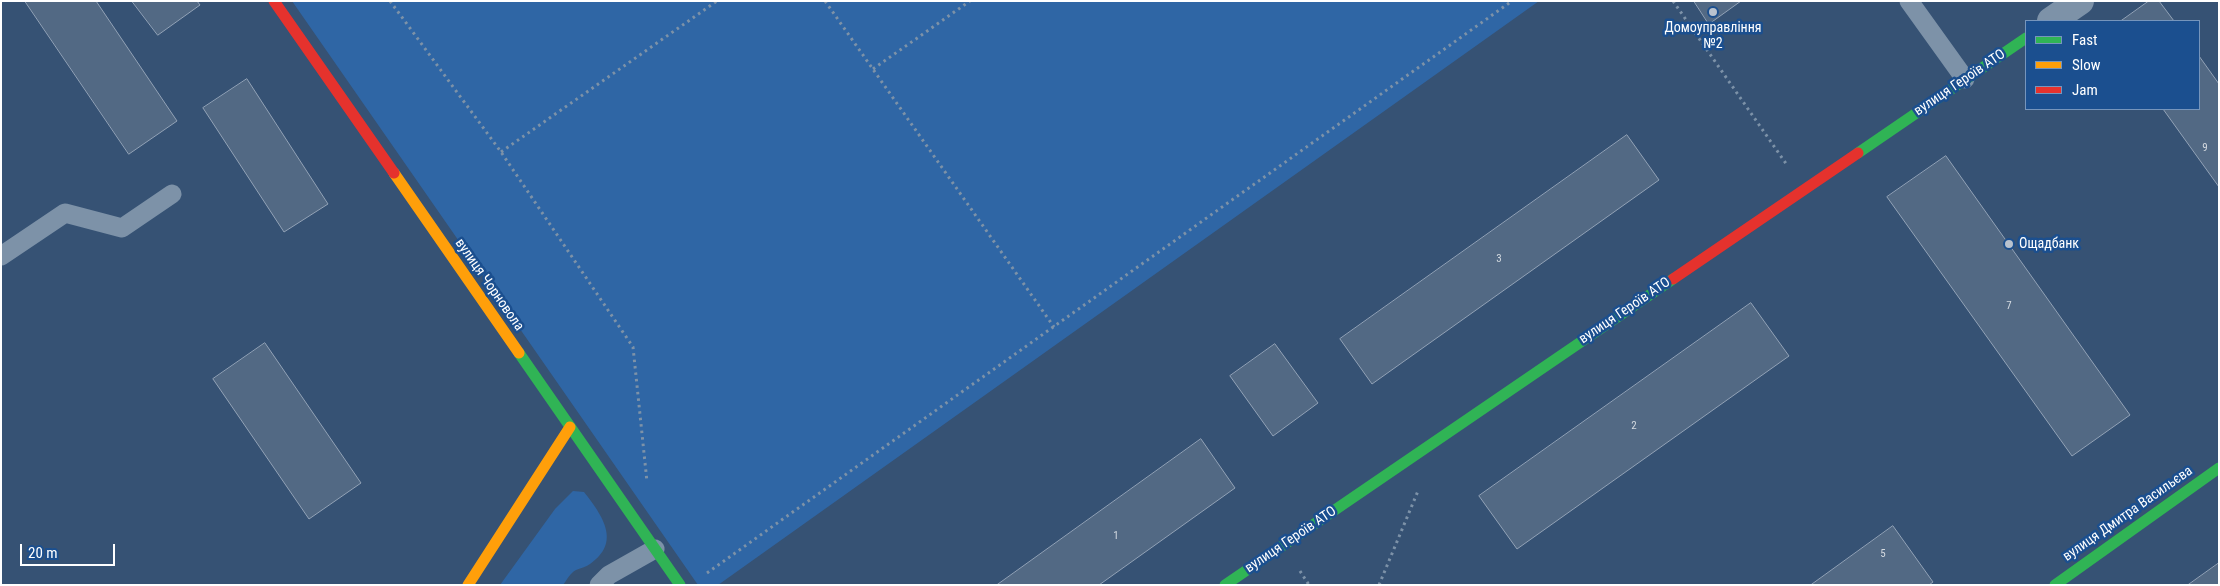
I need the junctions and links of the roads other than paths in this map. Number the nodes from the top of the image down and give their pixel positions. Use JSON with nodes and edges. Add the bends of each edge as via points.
{"nodes":[{"id":1,"x":274,"y":1,"type":"edge"},
{"id":2,"x":1909,"y":1,"type":"edge"},
{"id":3,"x":2080,"y":1,"type":"edge"},
{"id":4,"x":2052,"y":20,"type":"edge"},
{"id":5,"x":2025,"y":39,"type":"edge"},
{"id":6,"x":1965,"y":79,"type":"junction"},
{"id":7,"x":172,"y":194,"type":"dead end"},
{"id":8,"x":1,"y":256,"type":"edge"},
{"id":9,"x":570,"y":427,"type":"junction"},
{"id":10,"x":2219,"y":468,"type":"edge"},
{"id":11,"x":655,"y":549,"type":"junction"},
{"id":12,"x":468,"y":585,"type":"edge"},
{"id":13,"x":599,"y":585,"type":"edge"},
{"id":14,"x":680,"y":585,"type":"edge"},
{"id":15,"x":1225,"y":585,"type":"edge"},
{"id":16,"x":2055,"y":585,"type":"edge"}],
"edges":[{"from":1,"to":9,"type":"street","name":"вулиця Чорновола"},
{"from":2,"to":6,"type":"lane"},
{"from":3,"to":4,"type":"street"},
{"from":5,"to":6,"type":"street","name":"вулиця Героїв АТО"},
{"from":6,"to":15,"type":"street","name":"вулиця Героїв АТО"},
{"from":7,"to":8,"type":"lane","via":[[122,228],[66,214]]},
{"from":9,"to":11,"type":"street","name":"вулиця Чорновола"},
{"from":9,"to":12,"type":"street"},
{"from":10,"to":16,"type":"street","name":"вулиця Дмитра Васильєва"},
{"from":11,"to":13,"type":"lane","via":[[609,575]]},
{"from":11,"to":14,"type":"street","name":"вулиця Чорновола"}]}
